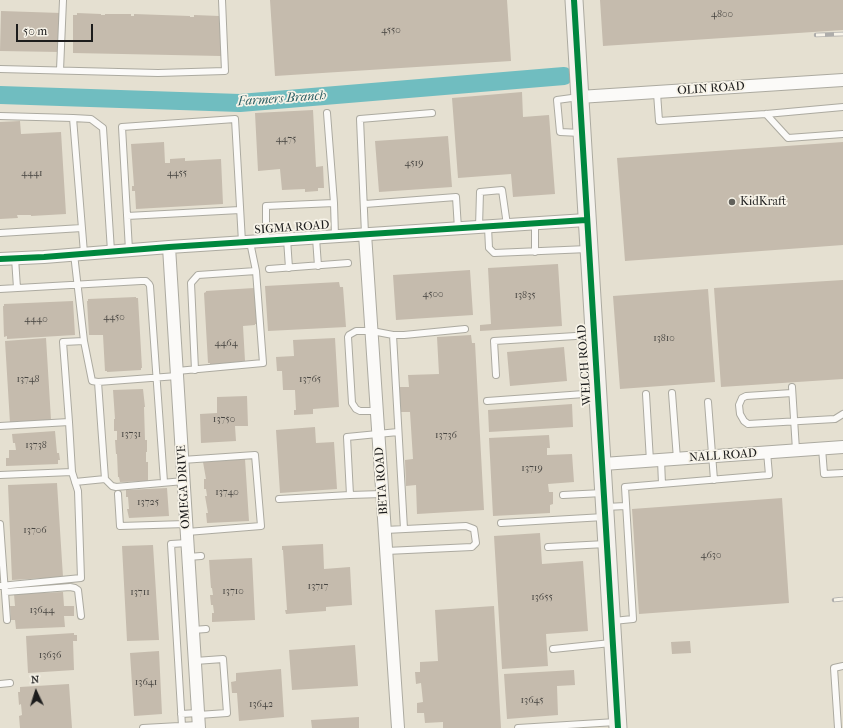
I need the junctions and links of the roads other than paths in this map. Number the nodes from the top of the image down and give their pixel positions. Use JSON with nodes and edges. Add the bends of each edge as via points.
{"nodes":[{"id":1,"x":63,"y":0,"type":"edge"},
{"id":2,"x":222,"y":0,"type":"edge"},
{"id":3,"x":574,"y":0,"type":"edge"},
{"id":4,"x":0,"y":69,"type":"edge"},
{"id":5,"x":60,"y":70,"type":"junction"},
{"id":6,"x":843,"y":80,"type":"edge"},
{"id":7,"x":657,"y":93,"type":"junction"},
{"id":8,"x":579,"y":97,"type":"junction"},
{"id":9,"x":843,"y":107,"type":"edge"},
{"id":10,"x":327,"y":113,"type":"dead end"},
{"id":11,"x":432,"y":113,"type":"dead end"},
{"id":12,"x":766,"y":114,"type":"junction"},
{"id":13,"x":0,"y":116,"type":"edge"},
{"id":14,"x":73,"y":118,"type":"junction"},
{"id":15,"x":581,"y":133,"type":"junction"},
{"id":16,"x":843,"y":134,"type":"edge"},
{"id":17,"x":334,"y":203,"type":"junction"},
{"id":18,"x":365,"y":204,"type":"junction"},
{"id":19,"x":240,"y":210,"type":"junction"},
{"id":20,"x":127,"y":216,"type":"junction"},
{"id":21,"x":586,"y":220,"type":"junction"},
{"id":22,"x":535,"y":224,"type":"junction"},
{"id":23,"x":507,"y":225,"type":"junction"},
{"id":24,"x":483,"y":227,"type":"junction"},
{"id":25,"x":82,"y":228,"type":"junction"},
{"id":26,"x":458,"y":228,"type":"junction"},
{"id":27,"x":0,"y":233,"type":"edge"},
{"id":28,"x":366,"y":234,"type":"junction"},
{"id":29,"x":335,"y":236,"type":"junction"},
{"id":30,"x":316,"y":238,"type":"junction"},
{"id":31,"x":287,"y":239,"type":"junction"},
{"id":32,"x":266,"y":241,"type":"junction"},
{"id":33,"x":246,"y":242,"type":"junction"},
{"id":34,"x":169,"y":247,"type":"junction"},
{"id":35,"x":588,"y":249,"type":"junction"},
{"id":36,"x":129,"y":250,"type":"junction"},
{"id":37,"x":110,"y":251,"type":"junction"},
{"id":38,"x":535,"y":252,"type":"junction"},
{"id":39,"x":79,"y":254,"type":"junction"},
{"id":40,"x":15,"y":258,"type":"junction"},
{"id":41,"x":0,"y":259,"type":"edge"},
{"id":42,"x":348,"y":264,"type":"dead end"},
{"id":43,"x":318,"y":266,"type":"junction"},
{"id":44,"x":289,"y":268,"type":"junction"},
{"id":45,"x":269,"y":269,"type":"dead end"},
{"id":46,"x":256,"y":271,"type":"junction"},
{"id":47,"x":77,"y":284,"type":"junction"},
{"id":48,"x":17,"y":288,"type":"junction"},
{"id":49,"x":0,"y":289,"type":"edge"},
{"id":50,"x":465,"y":329,"type":"dead end"},
{"id":51,"x":372,"y":330,"type":"junction"},
{"id":52,"x":393,"y":335,"type":"junction"},
{"id":53,"x":594,"y":335,"type":"junction"},
{"id":54,"x":84,"y":341,"type":"junction"},
{"id":55,"x":195,"y":370,"type":"junction"},
{"id":56,"x":177,"y":374,"type":"junction"},
{"id":57,"x":496,"y":375,"type":"dead end"},
{"id":58,"x":157,"y":378,"type":"junction"},
{"id":59,"x":98,"y":382,"type":"junction"},
{"id":60,"x":598,"y":393,"type":"junction"},
{"id":61,"x":672,"y":393,"type":"dead end"},
{"id":62,"x":646,"y":394,"type":"dead end"},
{"id":63,"x":488,"y":401,"type":"dead end"},
{"id":64,"x":708,"y":402,"type":"dead end"},
{"id":65,"x":377,"y":411,"type":"junction"},
{"id":66,"x":843,"y":414,"type":"edge"},
{"id":67,"x":795,"y":421,"type":"junction"},
{"id":68,"x":69,"y":422,"type":"junction"},
{"id":69,"x":0,"y":426,"type":"edge"},
{"id":70,"x":398,"y":432,"type":"junction"},
{"id":71,"x":378,"y":434,"type":"junction"},
{"id":72,"x":843,"y":446,"type":"edge"},
{"id":73,"x":822,"y":448,"type":"junction"},
{"id":74,"x":796,"y":450,"type":"junction"},
{"id":75,"x":767,"y":452,"type":"junction"},
{"id":76,"x":712,"y":456,"type":"junction"},
{"id":77,"x":677,"y":459,"type":"junction"},
{"id":78,"x":182,"y":460,"type":"junction"},
{"id":79,"x":656,"y":460,"type":"junction"},
{"id":80,"x":603,"y":464,"type":"junction"},
{"id":81,"x":72,"y":472,"type":"junction"},
{"id":82,"x":843,"y":473,"type":"edge"},
{"id":83,"x":0,"y":475,"type":"edge"},
{"id":84,"x":105,"y":479,"type":"junction"},
{"id":85,"x":714,"y":480,"type":"junction"},
{"id":86,"x":184,"y":481,"type":"junction"},
{"id":87,"x":75,"y":482,"type":"junction"},
{"id":88,"x":164,"y":482,"type":"junction"},
{"id":89,"x":662,"y":484,"type":"junction"},
{"id":90,"x":118,"y":494,"type":"dead end"},
{"id":91,"x":382,"y":494,"type":"junction"},
{"id":92,"x":350,"y":495,"type":"junction"},
{"id":93,"x":563,"y":495,"type":"dead end"},
{"id":94,"x":279,"y":499,"type":"dead end"},
{"id":95,"x":605,"y":506,"type":"junction"},
{"id":96,"x":626,"y":506,"type":"junction"},
{"id":97,"x":501,"y":523,"type":"dead end"},
{"id":98,"x":0,"y":524,"type":"edge"},
{"id":99,"x":404,"y":529,"type":"junction"},
{"id":100,"x":385,"y":530,"type":"junction"},
{"id":101,"x":187,"y":533,"type":"junction"},
{"id":102,"x":607,"y":543,"type":"junction"},
{"id":103,"x":548,"y":547,"type":"dead end"},
{"id":104,"x":386,"y":551,"type":"junction"},
{"id":105,"x":202,"y":556,"type":"dead end"},
{"id":106,"x":188,"y":557,"type":"junction"},
{"id":107,"x":3,"y":588,"type":"edge"},
{"id":108,"x":80,"y":616,"type":"dead end"},
{"id":109,"x":7,"y":620,"type":"dead end"},
{"id":110,"x":611,"y":621,"type":"junction"},
{"id":111,"x":206,"y":629,"type":"dead end"},
{"id":112,"x":193,"y":630,"type":"junction"},
{"id":113,"x":613,"y":643,"type":"junction"},
{"id":114,"x":553,"y":649,"type":"dead end"},
{"id":115,"x":195,"y":661,"type":"junction"},
{"id":116,"x":843,"y":666,"type":"edge"},
{"id":117,"x":10,"y":683,"type":"dead end"},
{"id":118,"x":0,"y":684,"type":"edge"},
{"id":119,"x":182,"y":714,"type":"junction"},
{"id":120,"x":198,"y":720,"type":"edge"},
{"id":121,"x":618,"y":725,"type":"edge"},
{"id":122,"x":182,"y":726,"type":"junction"},
{"id":123,"x":591,"y":726,"type":"edge"},
{"id":124,"x":143,"y":728,"type":"edge"},
{"id":125,"x":398,"y":728,"type":"edge"},
{"id":126,"x":518,"y":728,"type":"edge"},
{"id":127,"x":838,"y":728,"type":"edge"}],
"edges":[{"from":1,"to":5,"type":"lane"},
{"from":2,"to":5,"type":"lane","via":[[225,71],[158,73]]},
{"from":3,"to":8,"type":"street","name":"WELCH ROAD"},
{"from":4,"to":5,"type":"lane"},
{"from":6,"to":7,"type":"street","name":"OLIN ROAD"},
{"from":7,"to":8,"type":"street","name":"OLIN ROAD"},
{"from":7,"to":12,"type":"lane","via":[[659,121]]},
{"from":8,"to":15,"type":"street","name":"WELCH ROAD"},
{"from":8,"to":15,"type":"lane","via":[[556,100],[560,132]]},
{"from":9,"to":12,"type":"lane"},
{"from":10,"to":17,"type":"lane"},
{"from":11,"to":18,"type":"lane","via":[[360,119]]},
{"from":12,"to":16,"type":"lane","via":[[788,138]]},
{"from":13,"to":14,"type":"lane"},
{"from":14,"to":25,"type":"lane"},
{"from":14,"to":37,"type":"lane","via":[[91,119],[103,128]]},
{"from":15,"to":21,"type":"street","name":"WELCH ROAD"},
{"from":17,"to":29,"type":"lane"},
{"from":17,"to":32,"type":"lane","via":[[266,206]]},
{"from":18,"to":26,"type":"lane","via":[[456,197]]},
{"from":18,"to":28,"type":"lane"},
{"from":19,"to":20,"type":"lane"},
{"from":19,"to":20,"type":"lane","via":[[235,119],[122,127]]},
{"from":19,"to":33,"type":"lane"},
{"from":20,"to":36,"type":"lane"},
{"from":21,"to":22,"type":"street","name":"SIGMA ROAD"},
{"from":21,"to":35,"type":"street","name":"WELCH ROAD"},
{"from":22,"to":23,"type":"street","name":"SIGMA ROAD"},
{"from":22,"to":38,"type":"lane"},
{"from":23,"to":24,"type":"street","name":"SIGMA ROAD"},
{"from":23,"to":24,"type":"lane","via":[[502,190],[480,192]]},
{"from":24,"to":26,"type":"street","name":"SIGMA ROAD"},
{"from":24,"to":38,"type":"lane","via":[[489,248],[494,253]]},
{"from":25,"to":27,"type":"lane"},
{"from":25,"to":39,"type":"lane"},
{"from":26,"to":28,"type":"street","name":"SIGMA ROAD"},
{"from":28,"to":29,"type":"street","name":"SIGMA ROAD"},
{"from":28,"to":51,"type":"street","name":"BETA ROAD"},
{"from":29,"to":30,"type":"street","name":"SIGMA ROAD"},
{"from":30,"to":31,"type":"street","name":"SIGMA ROAD"},
{"from":30,"to":43,"type":"lane"},
{"from":31,"to":32,"type":"street","name":"SIGMA ROAD"},
{"from":31,"to":44,"type":"lane"},
{"from":32,"to":33,"type":"street","name":"SIGMA ROAD"},
{"from":33,"to":34,"type":"street","name":"SIGMA ROAD"},
{"from":33,"to":46,"type":"lane"},
{"from":34,"to":36,"type":"street","name":"SIGMA ROAD"},
{"from":34,"to":56,"type":"street","name":"OMEGA DRIVE"},
{"from":35,"to":38,"type":"lane"},
{"from":35,"to":53,"type":"street","name":"WELCH ROAD"},
{"from":36,"to":37,"type":"street","name":"SIGMA ROAD"},
{"from":37,"to":39,"type":"street","name":"SIGMA ROAD"},
{"from":39,"to":40,"type":"street","name":"SIGMA ROAD"},
{"from":39,"to":47,"type":"lane"},
{"from":40,"to":41,"type":"street","name":"SIGMA ROAD"},
{"from":40,"to":48,"type":"lane"},
{"from":42,"to":43,"type":"lane"},
{"from":43,"to":44,"type":"lane"},
{"from":44,"to":45,"type":"lane"},
{"from":46,"to":55,"type":"lane","via":[[198,275],[190,283]]},
{"from":46,"to":55,"type":"lane","via":[[263,363]]},
{"from":47,"to":48,"type":"lane"},
{"from":47,"to":54,"type":"lane"},
{"from":47,"to":58,"type":"lane","via":[[142,281],[149,284]]},
{"from":48,"to":49,"type":"lane"},
{"from":50,"to":52,"type":"lane"},
{"from":51,"to":52,"type":"lane"},
{"from":51,"to":65,"type":"street","name":"BETA ROAD"},
{"from":51,"to":65,"type":"lane","via":[[356,331],[348,337],[351,400],[360,411]]},
{"from":52,"to":70,"type":"lane"},
{"from":53,"to":57,"type":"lane","via":[[494,341]]},
{"from":53,"to":60,"type":"street","name":"WELCH ROAD"},
{"from":54,"to":59,"type":"lane","via":[[92,381]]},
{"from":54,"to":68,"type":"lane","via":[[63,342]]},
{"from":55,"to":56,"type":"lane"},
{"from":56,"to":58,"type":"lane"},
{"from":56,"to":78,"type":"street","name":"OMEGA DRIVE"},
{"from":58,"to":59,"type":"lane"},
{"from":58,"to":88,"type":"lane"},
{"from":59,"to":84,"type":"lane"},
{"from":60,"to":63,"type":"lane"},
{"from":60,"to":80,"type":"street","name":"WELCH ROAD"},
{"from":61,"to":77,"type":"lane"},
{"from":62,"to":79,"type":"lane"},
{"from":64,"to":76,"type":"lane"},
{"from":65,"to":71,"type":"street","name":"BETA ROAD"},
{"from":66,"to":67,"type":"lane","via":[[835,419]]},
{"from":67,"to":67,"type":"lane","via":[[792,390],[746,396],[739,405],[740,414],[748,424]]},
{"from":67,"to":74,"type":"lane"},
{"from":68,"to":69,"type":"lane"},
{"from":68,"to":81,"type":"lane"},
{"from":70,"to":71,"type":"lane"},
{"from":70,"to":99,"type":"lane"},
{"from":71,"to":91,"type":"street","name":"BETA ROAD"},
{"from":71,"to":92,"type":"lane","via":[[347,437]]},
{"from":72,"to":73,"type":"street","name":"NALL ROAD"},
{"from":73,"to":74,"type":"street","name":"NALL ROAD"},
{"from":73,"to":82,"type":"lane","via":[[824,474]]},
{"from":74,"to":75,"type":"street","name":"NALL ROAD"},
{"from":75,"to":76,"type":"street","name":"NALL ROAD"},
{"from":75,"to":85,"type":"lane","via":[[769,475]]},
{"from":76,"to":77,"type":"street","name":"NALL ROAD"},
{"from":76,"to":85,"type":"lane"},
{"from":77,"to":79,"type":"street","name":"NALL ROAD"},
{"from":78,"to":86,"type":"street","name":"OMEGA DRIVE"},
{"from":78,"to":101,"type":"lane","via":[[255,455],[261,526]]},
{"from":79,"to":80,"type":"street","name":"NALL ROAD"},
{"from":79,"to":89,"type":"lane"},
{"from":80,"to":95,"type":"street","name":"WELCH ROAD"},
{"from":81,"to":83,"type":"lane"},
{"from":81,"to":87,"type":"lane"},
{"from":84,"to":87,"type":"lane"},
{"from":84,"to":88,"type":"lane","via":[[116,487]]},
{"from":85,"to":89,"type":"lane"},
{"from":86,"to":88,"type":"lane"},
{"from":86,"to":101,"type":"street","name":"OMEGA DRIVE"},
{"from":87,"to":107,"type":"lane","via":[[78,491],[81,578]]},
{"from":89,"to":96,"type":"lane","via":[[625,487]]},
{"from":90,"to":101,"type":"lane","via":[[120,526]]},
{"from":91,"to":92,"type":"lane"},
{"from":91,"to":100,"type":"street","name":"BETA ROAD"},
{"from":92,"to":94,"type":"lane"},
{"from":93,"to":95,"type":"lane"},
{"from":95,"to":96,"type":"lane"},
{"from":95,"to":97,"type":"lane"},
{"from":95,"to":102,"type":"street","name":"WELCH ROAD"},
{"from":96,"to":110,"type":"lane","via":[[633,619]]},
{"from":98,"to":107,"type":"lane"},
{"from":99,"to":100,"type":"lane"},
{"from":99,"to":104,"type":"lane","via":[[466,526],[474,529],[476,543],[472,547]]},
{"from":100,"to":104,"type":"street","name":"BETA ROAD"},
{"from":101,"to":106,"type":"street","name":"OMEGA DRIVE"},
{"from":101,"to":119,"type":"lane","via":[[171,544]]},
{"from":102,"to":103,"type":"lane"},
{"from":102,"to":110,"type":"street","name":"WELCH ROAD"},
{"from":104,"to":125,"type":"street","name":"BETA ROAD"},
{"from":105,"to":106,"type":"lane"},
{"from":106,"to":112,"type":"street","name":"OMEGA DRIVE"},
{"from":107,"to":108,"type":"lane","via":[[75,588],[78,590]]},
{"from":107,"to":109,"type":"lane"},
{"from":110,"to":113,"type":"street","name":"WELCH ROAD"},
{"from":111,"to":112,"type":"lane"},
{"from":112,"to":115,"type":"street","name":"OMEGA DRIVE"},
{"from":113,"to":114,"type":"lane"},
{"from":113,"to":121,"type":"street","name":"WELCH ROAD"},
{"from":115,"to":120,"type":"street","name":"OMEGA DRIVE"},
{"from":115,"to":120,"type":"lane","via":[[223,659],[227,713]]},
{"from":116,"to":127,"type":"lane","via":[[834,668]]},
{"from":117,"to":118,"type":"lane"},
{"from":119,"to":120,"type":"lane"},
{"from":119,"to":122,"type":"lane"},
{"from":120,"to":122,"type":"lane"},
{"from":121,"to":123,"type":"lane"},
{"from":122,"to":124,"type":"lane"},
{"from":123,"to":126,"type":"lane"}]}
